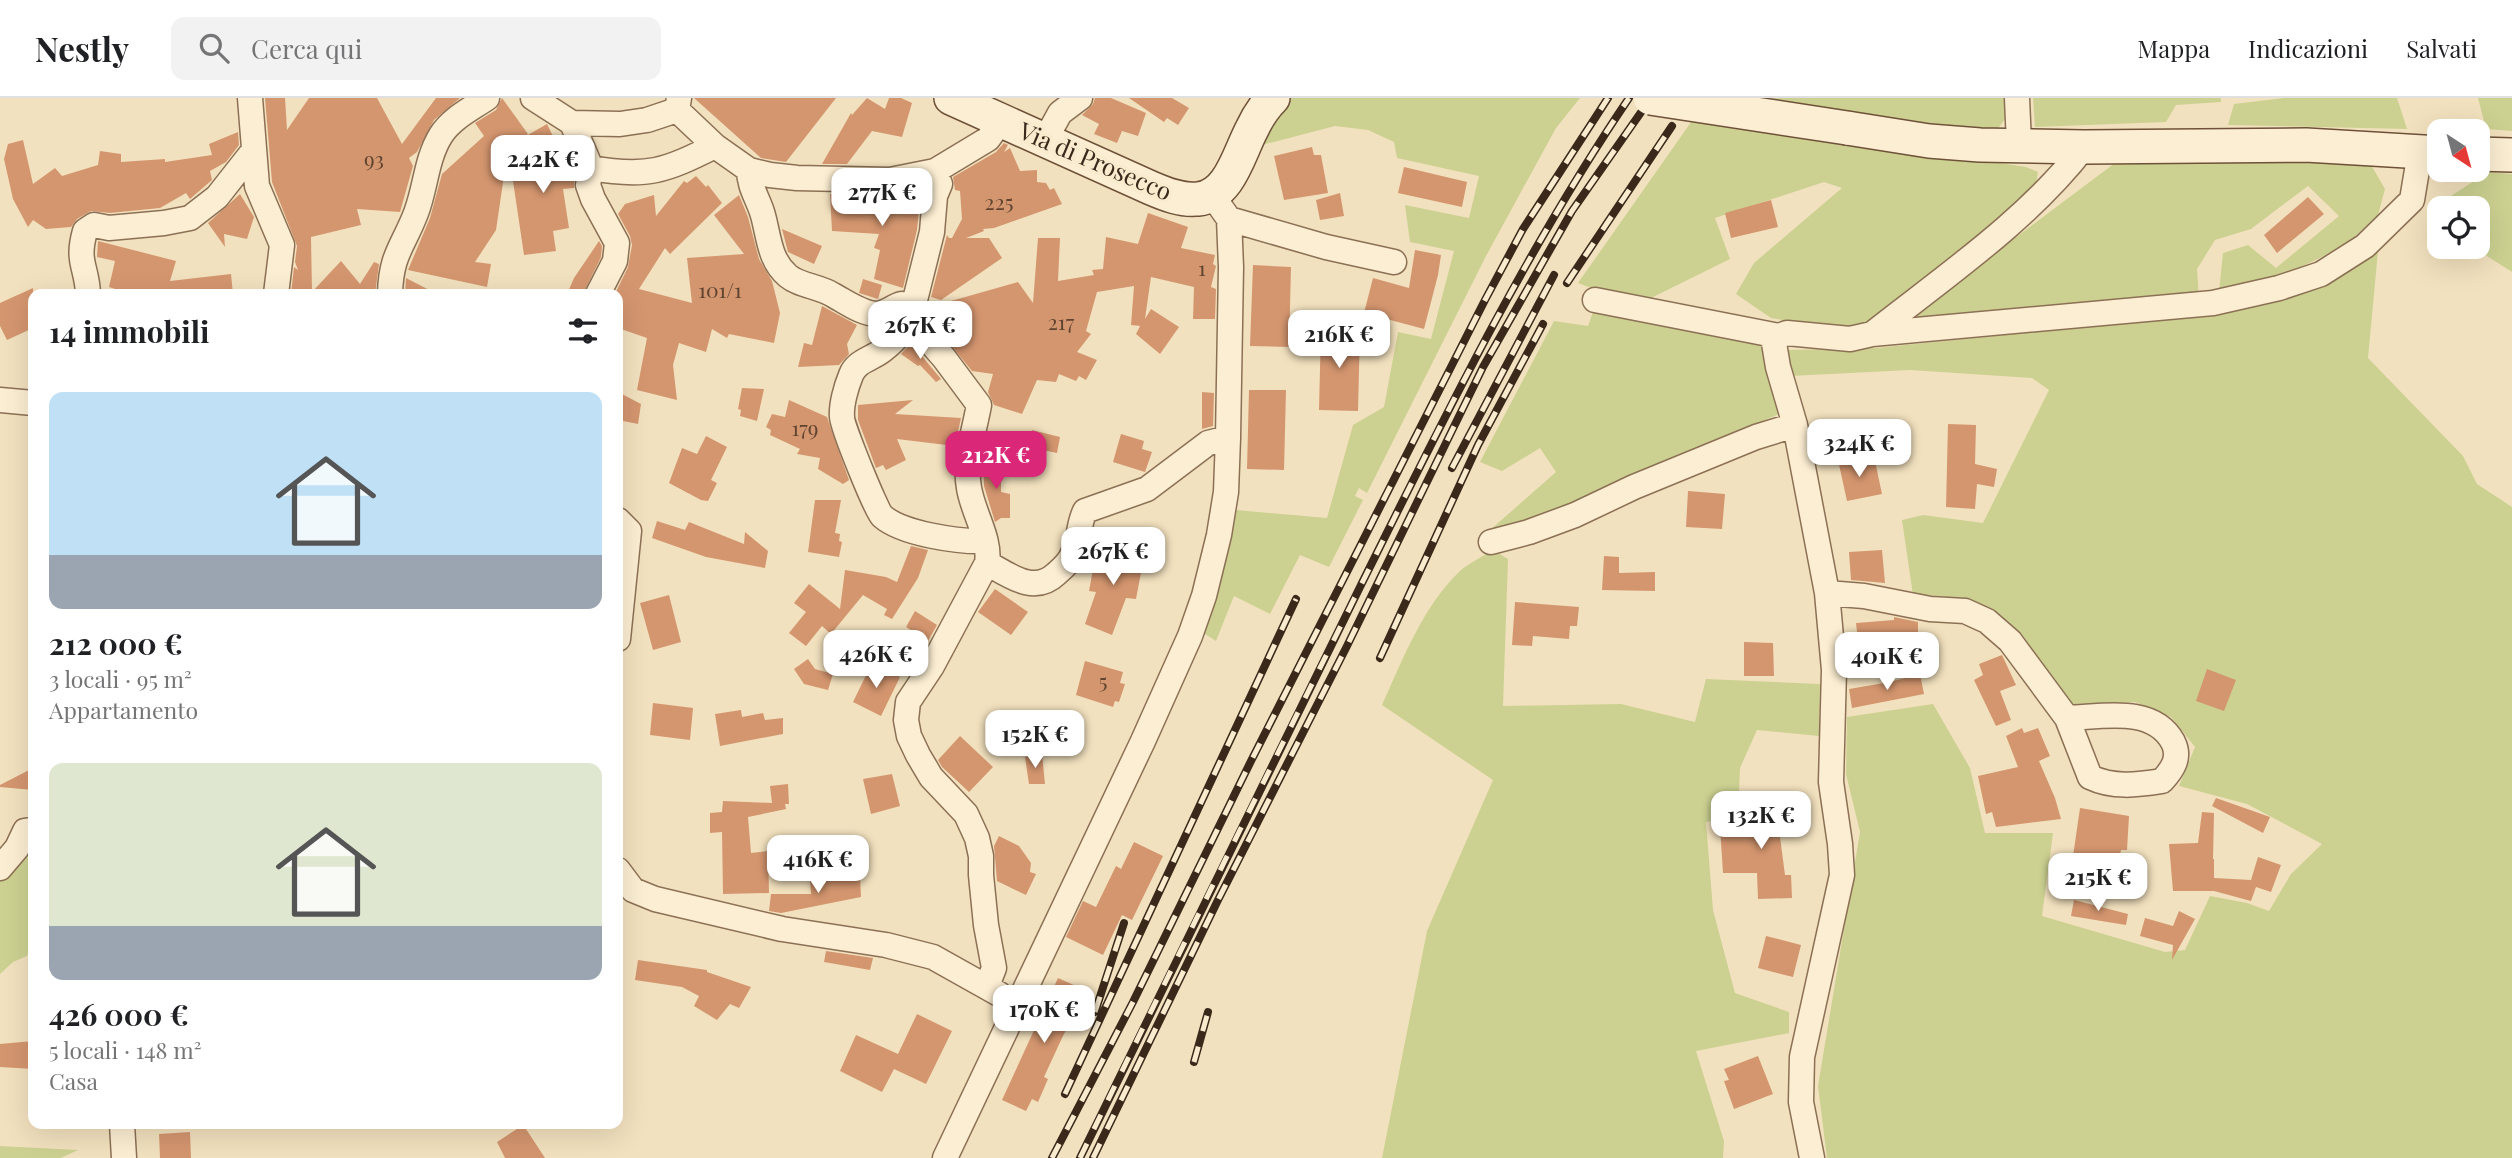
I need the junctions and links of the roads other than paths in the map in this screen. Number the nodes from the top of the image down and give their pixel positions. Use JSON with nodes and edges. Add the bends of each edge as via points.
{"nodes":[{"id":1,"x":250,"y":98,"type":"edge"},
{"id":2,"x":487,"y":98,"type":"edge"},
{"id":3,"x":533,"y":98,"type":"edge"},
{"id":4,"x":951,"y":98,"type":"edge"},
{"id":5,"x":1080,"y":98,"type":"edge"},
{"id":6,"x":1273,"y":98,"type":"edge"},
{"id":7,"x":1650,"y":98,"type":"edge"},
{"id":8,"x":2017,"y":98,"type":"edge"},
{"id":9,"x":678,"y":104,"type":"edge"},
{"id":10,"x":1001,"y":121,"type":"junction"},
{"id":11,"x":572,"y":123,"type":"junction"},
{"id":12,"x":1044,"y":142,"type":"junction"},
{"id":13,"x":2020,"y":145,"type":"junction"},
{"id":14,"x":715,"y":146,"type":"junction"},
{"id":15,"x":2084,"y":147,"type":"junction"},
{"id":16,"x":254,"y":150,"type":"junction"},
{"id":17,"x":2427,"y":153,"type":"edge"},
{"id":18,"x":2490,"y":154,"type":"edge"},
{"id":19,"x":2512,"y":155,"type":"edge"},
{"id":20,"x":2427,"y":161,"type":"edge"},
{"id":21,"x":591,"y":168,"type":"junction"},
{"id":22,"x":748,"y":170,"type":"junction"},
{"id":23,"x":935,"y":171,"type":"junction"},
{"id":24,"x":1220,"y":207,"type":"junction"},
{"id":25,"x":1394,"y":262,"type":"dead end"},
{"id":26,"x":87,"y":289,"type":"edge"},
{"id":27,"x":277,"y":289,"type":"edge"},
{"id":28,"x":391,"y":289,"type":"edge"},
{"id":29,"x":601,"y":289,"type":"edge"},
{"id":30,"x":1595,"y":300,"type":"dead end"},
{"id":31,"x":911,"y":316,"type":"junction"},
{"id":32,"x":1872,"y":334,"type":"junction"},
{"id":33,"x":1779,"y":335,"type":"junction"},
{"id":34,"x":0,"y":400,"type":"edge"},
{"id":35,"x":28,"y":403,"type":"edge"},
{"id":36,"x":1795,"y":425,"type":"junction"},
{"id":37,"x":1228,"y":438,"type":"junction"},
{"id":38,"x":623,"y":525,"type":"edge"},
{"id":39,"x":1490,"y":542,"type":"dead end"},
{"id":40,"x":986,"y":552,"type":"junction"},
{"id":41,"x":623,"y":590,"type":"edge"},
{"id":42,"x":1827,"y":593,"type":"junction"},
{"id":43,"x":2067,"y":718,"type":"dead end"},
{"id":44,"x":28,"y":831,"type":"edge"},
{"id":45,"x":0,"y":868,"type":"edge"},
{"id":46,"x":623,"y":877,"type":"edge"},
{"id":47,"x":986,"y":986,"type":"junction"},
{"id":48,"x":1017,"y":1005,"type":"junction"},
{"id":49,"x":122,"y":1129,"type":"edge"},
{"id":50,"x":124,"y":1158,"type":"edge"},
{"id":51,"x":945,"y":1158,"type":"edge"},
{"id":52,"x":1812,"y":1158,"type":"edge"}],
"edges":[{"from":1,"to":16,"type":"street"},
{"from":2,"to":28,"type":"street","via":[[454,120],[441,135],[416,213],[394,260]]},
{"from":3,"to":11,"type":"street"},
{"from":4,"to":10,"type":"main road","name":"Via di Prosecco"},
{"from":5,"to":12,"type":"street","via":[[1060,113]]},
{"from":6,"to":24,"type":"main road","via":[[1251,130]]},
{"from":7,"to":13,"type":"main road","bridge":true,"via":[[1957,144]]},
{"from":8,"to":13,"type":"street"},
{"from":9,"to":11,"type":"street","via":[[648,120]]},
{"from":9,"to":14,"type":"street"},
{"from":10,"to":12,"type":"main road","name":"Via di Prosecco"},
{"from":10,"to":23,"type":"street","via":[[988,139]]},
{"from":11,"to":21,"type":"street"},
{"from":12,"to":24,"type":"main road","name":"Via di Prosecco","via":[[1171,196]]},
{"from":13,"to":15,"type":"main road"},
{"from":14,"to":21,"type":"street","via":[[649,173]]},
{"from":14,"to":22,"type":"street"},
{"from":15,"to":17,"type":"main road","via":[[2306,145]]},
{"from":15,"to":32,"type":"street","via":[[2059,180]]},
{"from":16,"to":26,"type":"street","via":[[217,197],[190,218],[94,226],[85,231],[80,249]]},
{"from":16,"to":27,"type":"street","via":[[257,186],[282,246]]},
{"from":18,"to":19,"type":"main road"},
{"from":20,"to":32,"type":"street","via":[[2412,200],[2365,246],[2321,274],[2278,288],[2174,308]]},
{"from":21,"to":29,"type":"street","via":[[593,199],[617,243],[615,261]]},
{"from":22,"to":23,"type":"street","via":[[797,178],[890,180]]},
{"from":22,"to":31,"type":"street","via":[[771,252],[788,276],[874,314],[902,304]]},
{"from":23,"to":31,"type":"street","via":[[940,184],[933,232]]},
{"from":24,"to":25,"type":"street","via":[[1326,247]]},
{"from":24,"to":37,"type":"street","via":[[1231,267]]},
{"from":30,"to":33,"type":"street"},
{"from":31,"to":40,"type":"street","via":[[979,405],[967,473]]},
{"from":31,"to":40,"type":"street","via":[[882,351],[851,373],[841,419],[880,514],[902,526],[967,542]]},
{"from":32,"to":33,"type":"street","via":[[1850,339]]},
{"from":33,"to":36,"type":"street","via":[[1774,353]]},
{"from":34,"to":35,"type":"street"},
{"from":36,"to":39,"type":"street","via":[[1756,437],[1575,515]]},
{"from":36,"to":42,"type":"street"},
{"from":37,"to":40,"type":"street","via":[[1208,443],[1147,489],[1085,511],[1074,553],[1052,578],[1027,584]]},
{"from":37,"to":48,"type":"street","via":[[1219,535],[1190,636]]},
{"from":38,"to":41,"type":"street","via":[[629,531]]},
{"from":40,"to":47,"type":"street","via":[[932,666],[908,702],[906,720],[909,736],[931,777],[966,814],[977,838],[994,968]]},
{"from":42,"to":43,"type":"street","via":[[1965,611],[1987,621],[2010,641]]},
{"from":42,"to":52,"type":"street","via":[[1834,670],[1831,782],[1842,875],[1802,1057],[1801,1102]]},
{"from":44,"to":45,"type":"street"},
{"from":46,"to":47,"type":"street","via":[[633,890],[655,899],[933,957]]},
{"from":47,"to":48,"type":"street"},
{"from":48,"to":51,"type":"street"},
{"from":49,"to":50,"type":"street"}]}
